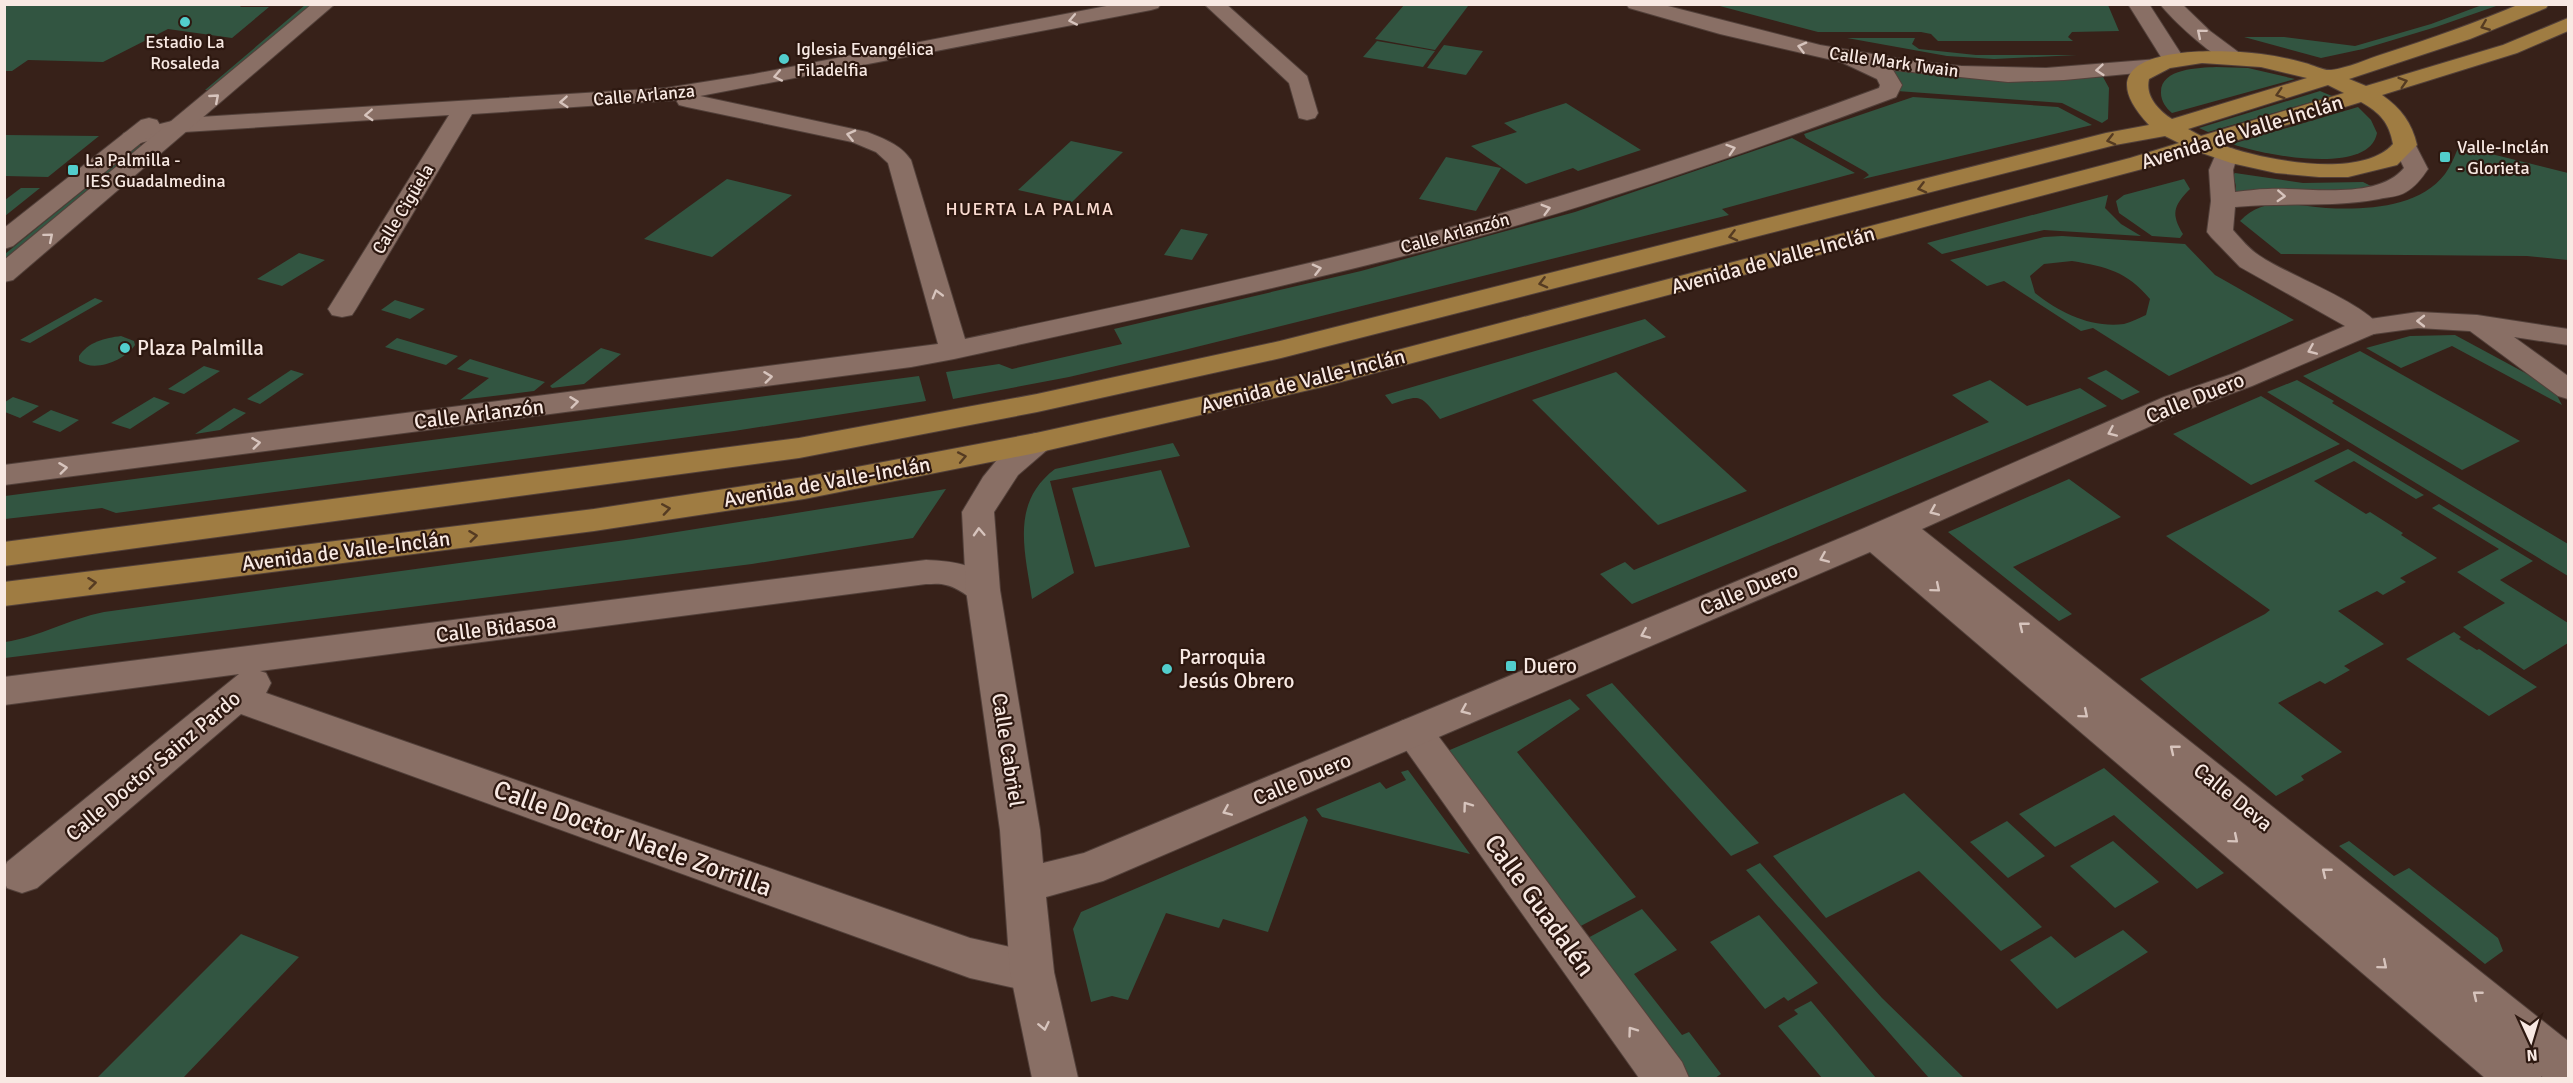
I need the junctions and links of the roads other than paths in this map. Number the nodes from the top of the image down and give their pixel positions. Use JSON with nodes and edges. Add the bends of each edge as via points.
{"nodes":[{"id":1,"x":294,"y":4,"type":"edge"},
{"id":2,"x":325,"y":4,"type":"edge"},
{"id":3,"x":1150,"y":4,"type":"edge"},
{"id":4,"x":1214,"y":4,"type":"edge"},
{"id":5,"x":1636,"y":4,"type":"edge"},
{"id":6,"x":2138,"y":4,"type":"edge"},
{"id":7,"x":2170,"y":4,"type":"edge"},
{"id":8,"x":2539,"y":4,"type":"edge"},
{"id":9,"x":2568,"y":24,"type":"edge"},
{"id":10,"x":2234,"y":57,"type":"junction"},
{"id":11,"x":1849,"y":58,"type":"junction"},
{"id":12,"x":2166,"y":62,"type":"junction"},
{"id":13,"x":2329,"y":78,"type":"junction"},
{"id":14,"x":2364,"y":94,"type":"junction"},
{"id":15,"x":666,"y":95,"type":"junction"},
{"id":16,"x":464,"y":109,"type":"junction"},
{"id":17,"x":1307,"y":113,"type":"dead end"},
{"id":18,"x":184,"y":125,"type":"junction"},
{"id":19,"x":2168,"y":128,"type":"junction"},
{"id":20,"x":132,"y":138,"type":"junction"},
{"id":21,"x":2405,"y":145,"type":"junction"},
{"id":22,"x":2213,"y":149,"type":"junction"},
{"id":23,"x":2223,"y":201,"type":"junction"},
{"id":24,"x":4,"y":241,"type":"edge"},
{"id":25,"x":4,"y":274,"type":"edge"},
{"id":26,"x":342,"y":309,"type":"dead end"},
{"id":27,"x":2477,"y":323,"type":"junction"},
{"id":28,"x":2366,"y":327,"type":"junction"},
{"id":29,"x":2568,"y":337,"type":"edge"},
{"id":30,"x":954,"y":350,"type":"junction"},
{"id":31,"x":2568,"y":390,"type":"edge"},
{"id":32,"x":1036,"y":443,"type":"junction"},
{"id":33,"x":4,"y":476,"type":"edge"},
{"id":34,"x":1886,"y":532,"type":"junction"},
{"id":35,"x":4,"y":554,"type":"edge"},
{"id":36,"x":983,"y":590,"type":"junction"},
{"id":37,"x":4,"y":594,"type":"edge"},
{"id":38,"x":283,"y":656,"type":"junction"},
{"id":39,"x":4,"y":691,"type":"edge"},
{"id":40,"x":236,"y":697,"type":"junction"},
{"id":41,"x":1414,"y":732,"type":"junction"},
{"id":42,"x":22,"y":875,"type":"dead end"},
{"id":43,"x":1025,"y":885,"type":"junction"},
{"id":44,"x":1032,"y":972,"type":"junction"},
{"id":45,"x":2568,"y":1069,"type":"edge"},
{"id":46,"x":1055,"y":1078,"type":"edge"},
{"id":47,"x":1666,"y":1078,"type":"edge"},
{"id":48,"x":2519,"y":1078,"type":"edge"}],
"edges":[{"from":1,"to":20,"type":"street"},
{"from":18,"to":2,"type":"street","one_way":true},
{"from":3,"to":15,"type":"street","name":"Calle Arlanza","one_way":true},
{"from":4,"to":17,"type":"street","via":[[1299,81]]},
{"from":11,"to":5,"type":"street","name":"Calle Mark Twain","one_way":true},
{"from":6,"to":12,"type":"street","via":[[2156,29]]},
{"from":10,"to":7,"type":"street","one_way":true},
{"from":8,"to":13,"type":"main road","name":"Avenida de Valle-Inclán","one_way":true,"via":[[2463,35]]},
{"from":14,"to":9,"type":"main road","name":"Avenida de Valle-Inclán","one_way":true,"via":[[2510,49]]},
{"from":10,"to":12,"type":"main road"},
{"from":10,"to":13,"type":"main road","via":[[2282,64]]},
{"from":12,"to":11,"type":"street","name":"Calle Mark Twain","one_way":true,"via":[[2009,75]]},
{"from":30,"to":11,"type":"street","name":"Calle Arlanzón","one_way":true,"via":[[1260,283],[1478,228],[1787,130],[1888,92],[1891,85],[1885,75]]},
{"from":12,"to":19,"type":"main road","via":[[2141,75],[2136,86],[2149,113]]},
{"from":13,"to":14,"type":"main road"},
{"from":13,"to":19,"type":"main road","name":"Avenida de Valle-Inclán","one_way":true},
{"from":14,"to":21,"type":"main road","via":[[2403,127]]},
{"from":14,"to":22,"type":"main road","name":"Avenida de Valle-Inclán"},
{"from":15,"to":16,"type":"street","name":"Calle Arlanza","one_way":true},
{"from":30,"to":15,"type":"street","one_way":true,"via":[[899,160],[884,147],[859,136]]},
{"from":16,"to":18,"type":"street","name":"Calle Arlanza","one_way":true},
{"from":16,"to":26,"type":"street","name":"Calle Cigüela"},
{"from":18,"to":20,"type":"street","name":"Calle Arlanza"},
{"from":25,"to":18,"type":"street","one_way":true},
{"from":19,"to":22,"type":"main road"},
{"from":19,"to":35,"type":"main road","name":"Avenida de Valle-Inclán","one_way":true,"via":[[2114,138],[1281,349],[1037,404],[799,448]]},
{"from":20,"to":24,"type":"street"},
{"from":21,"to":22,"type":"main road","via":[[2391,160],[2362,169],[2331,170],[2274,166]]},
{"from":23,"to":21,"type":"street","one_way":true,"via":[[2269,196],[2318,198],[2396,188],[2416,169]]},
{"from":22,"to":23,"type":"street","via":[[2221,170]]},
{"from":22,"to":32,"type":"main road","name":"Avenida de Valle-Inclán","via":[[2138,164],[1312,381]]},
{"from":23,"to":28,"type":"street","via":[[2220,232],[2249,261]]},
{"from":27,"to":28,"type":"street","name":"Calle Duero","one_way":true,"via":[[2418,320]]},
{"from":27,"to":29,"type":"street","name":"Calle Duero"},
{"from":27,"to":31,"type":"street"},
{"from":28,"to":34,"type":"street","name":"Calle Duero","one_way":true,"via":[[2242,380],[2174,404]]},
{"from":33,"to":30,"type":"street","name":"Calle Arlanzón","one_way":true},
{"from":36,"to":32,"type":"street","name":"Calle Cabriel","one_way":true,"via":[[978,512],[1007,468]]},
{"from":37,"to":32,"type":"main road","name":"Avenida de Valle-Inclán","one_way":true,"via":[[606,519],[804,488]]},
{"from":34,"to":41,"type":"street","name":"Calle Duero","one_way":true},
{"from":45,"to":34,"type":"street","name":"Calle Deva","one_way":true},
{"from":34,"to":48,"type":"street","name":"Calle Deva","one_way":true},
{"from":36,"to":38,"type":"street","name":"Calle Bidasoa","via":[[953,573],[926,572]]},
{"from":36,"to":43,"type":"street","name":"Calle Cabriel"},
{"from":38,"to":39,"type":"street","name":"Calle Bidasoa"},
{"from":38,"to":40,"type":"street","name":"Calle Doctor Sainz Pardo"},
{"from":40,"to":42,"type":"street","name":"Calle Doctor Sainz Pardo"},
{"from":40,"to":44,"type":"street","name":"Calle Doctor Nacle Zorrilla","via":[[970,958]]},
{"from":41,"to":43,"type":"street","name":"Calle Duero","one_way":true,"via":[[1089,869]]},
{"from":47,"to":41,"type":"street","name":"Calle Guadalén","one_way":true},
{"from":43,"to":44,"type":"street","name":"Calle Cabriel"},
{"from":44,"to":46,"type":"street","name":"Calle Cabriel","one_way":true}]}
